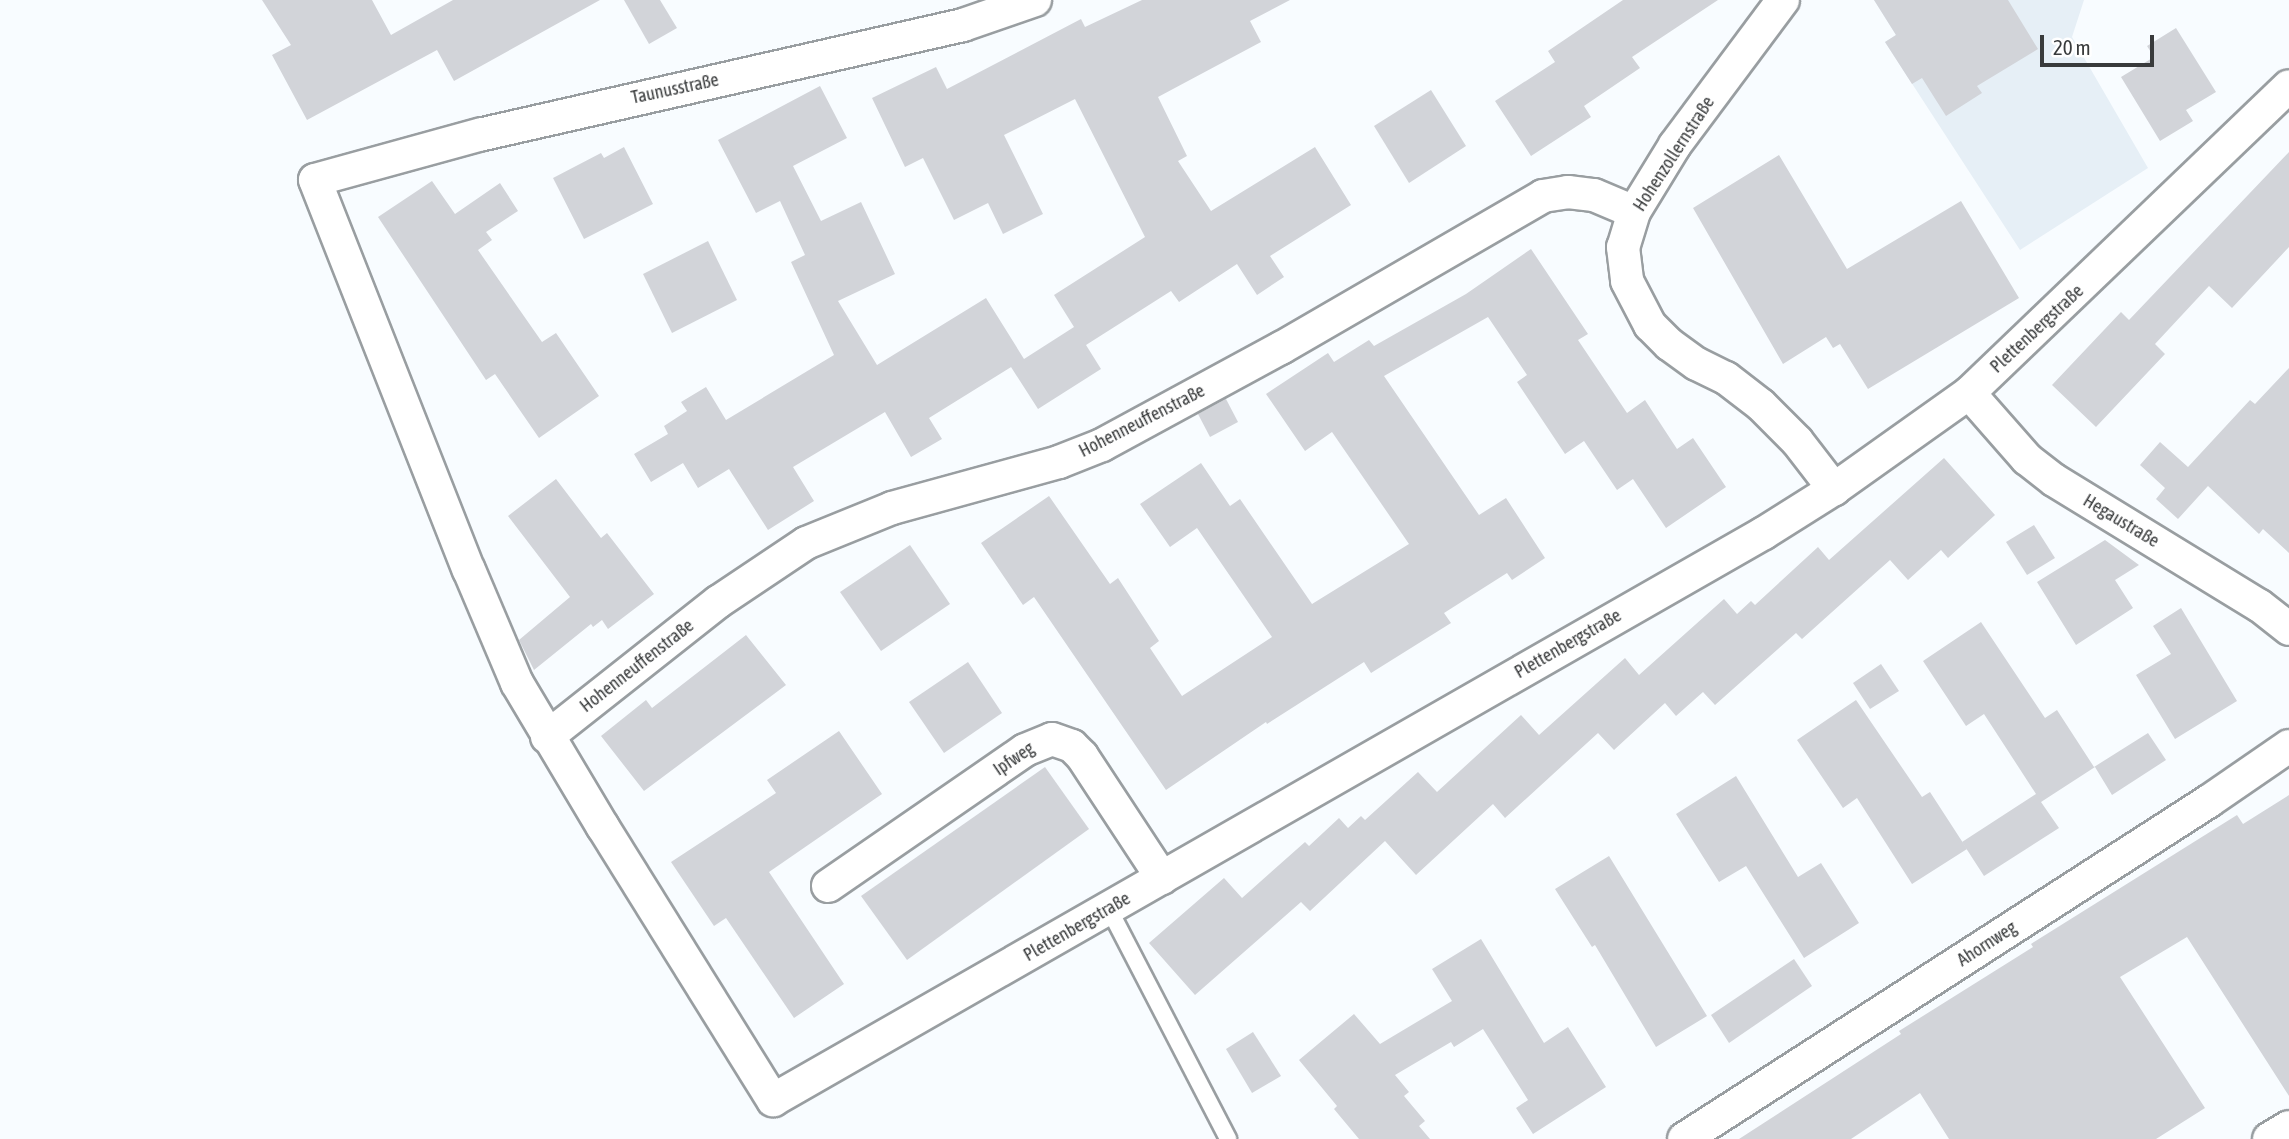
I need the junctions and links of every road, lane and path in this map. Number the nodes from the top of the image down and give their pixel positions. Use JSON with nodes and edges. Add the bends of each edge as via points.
{"nodes":[{"id":1,"x":1035,"y":0,"type":"edge"},
{"id":2,"x":1783,"y":0,"type":"edge"},
{"id":3,"x":2289,"y":86,"type":"edge"},
{"id":4,"x":1634,"y":212,"type":"junction"},
{"id":5,"x":1969,"y":393,"type":"junction"},
{"id":6,"x":1834,"y":489,"type":"junction"},
{"id":7,"x":2289,"y":629,"type":"edge"},
{"id":8,"x":547,"y":737,"type":"junction"},
{"id":9,"x":2289,"y":746,"type":"edge"},
{"id":10,"x":1162,"y":878,"type":"junction"},
{"id":11,"x":828,"y":886,"type":"dead end"},
{"id":12,"x":1109,"y":909,"type":"junction"},
{"id":13,"x":2289,"y":1127,"type":"edge"},
{"id":14,"x":1228,"y":1139,"type":"edge"},
{"id":15,"x":1684,"y":1139,"type":"edge"},
{"id":16,"x":2269,"y":1139,"type":"edge"}],
"edges":[{"from":1,"to":8,"type":"street","name":"Taunusstraße","via":[[963,25],[482,134],[315,180],[469,570],[517,683]]},
{"from":2,"to":4,"type":"street","name":"Hohenzollernstraße","via":[[1675,145]]},
{"from":3,"to":5,"type":"street","name":"Plettenbergstraße"},
{"from":4,"to":6,"type":"street","name":"Hohenzollernstraße","via":[[1623,247],[1627,281],[1650,325],[1669,344],[1762,405]]},
{"from":4,"to":8,"type":"street","name":"Hohenneuffenstraße","via":[[1594,195],[1568,192],[1543,196],[1281,348],[1102,445],[1059,462],[892,508],[806,543],[718,602]]},
{"from":5,"to":6,"type":"street","name":"Plettenbergstraße"},
{"from":5,"to":7,"type":"street","name":"Hegaustraße","via":[[2027,459],[2054,480],[2260,606]]},
{"from":6,"to":10,"type":"street","name":"Plettenbergstraße"},
{"from":8,"to":12,"type":"street","name":"Plettenbergstraße","via":[[773,1100]]},
{"from":9,"to":15,"type":"street","name":"Ahornweg"},
{"from":10,"to":11,"type":"street","name":"Ipfweg","via":[[1082,756],[1072,746],[1052,739],[1026,750]]},
{"from":10,"to":12,"type":"street","name":"Plettenbergstraße"},
{"from":12,"to":14,"type":"lane"},
{"from":13,"to":16,"type":"street"}]}
